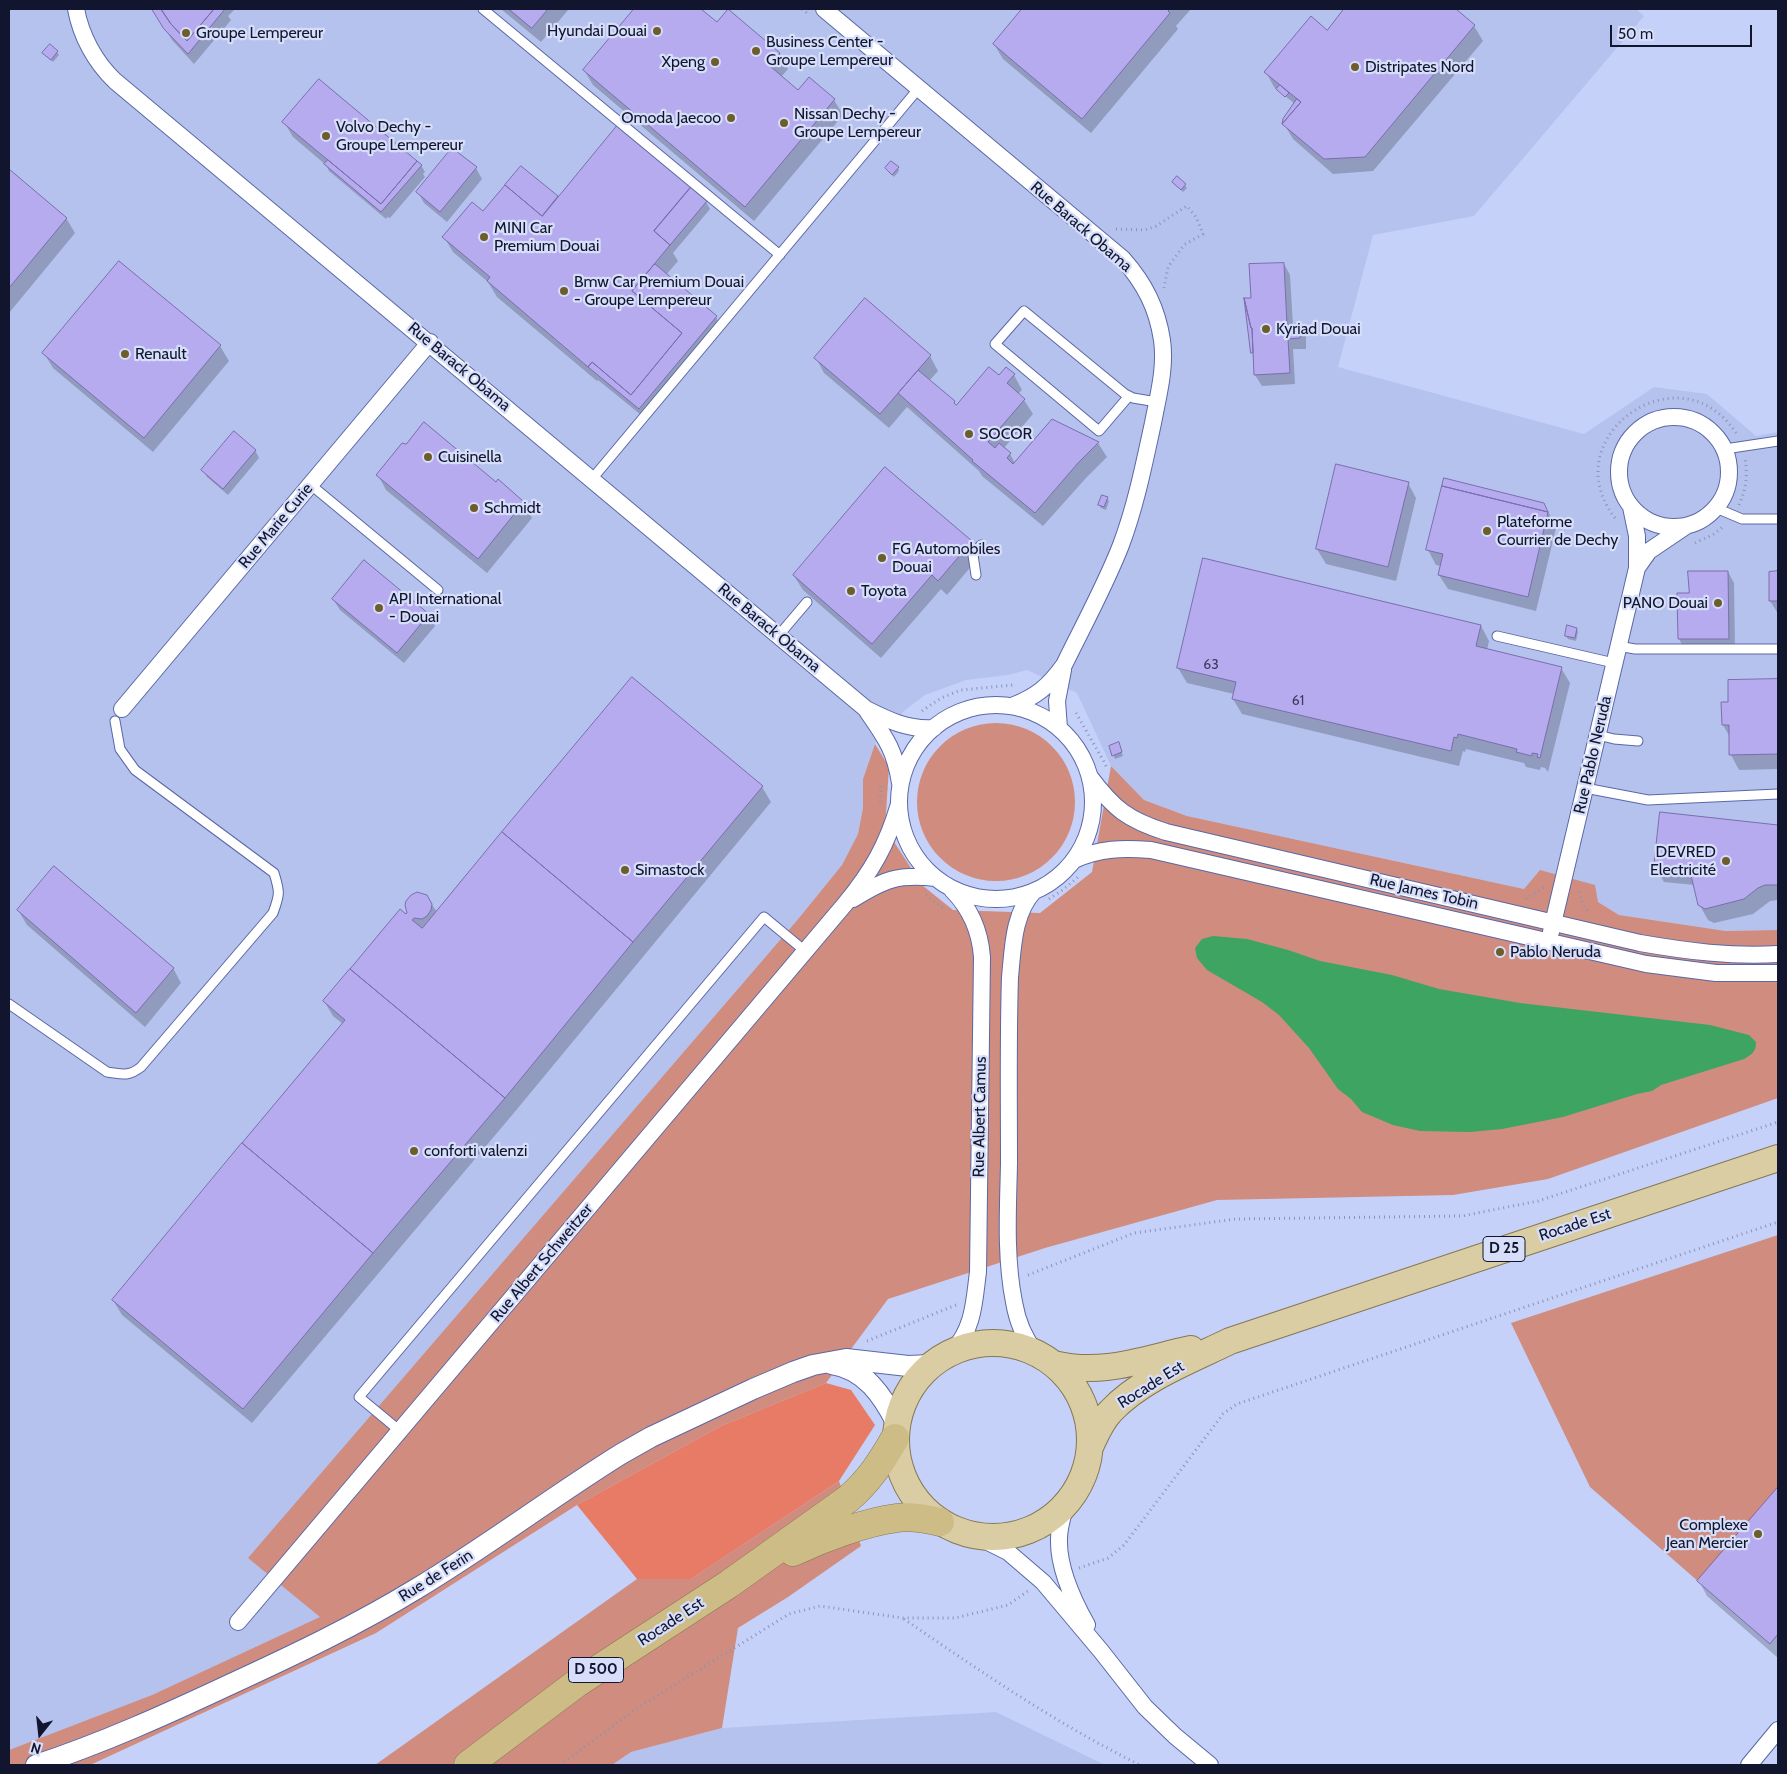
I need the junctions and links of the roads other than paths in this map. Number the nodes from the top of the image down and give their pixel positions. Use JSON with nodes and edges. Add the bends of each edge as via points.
{"nodes":[{"id":1,"x":76,"y":9,"type":"edge"},
{"id":2,"x":483,"y":9,"type":"edge"},
{"id":3,"x":817,"y":12,"type":"edge"},
{"id":4,"x":919,"y":88,"type":"junction"},
{"id":5,"x":780,"y":255,"type":"junction"},
{"id":6,"x":430,"y":342,"type":"junction"},
{"id":7,"x":1129,"y":396,"type":"junction"},
{"id":8,"x":1157,"y":402,"type":"junction"},
{"id":9,"x":1778,"y":441,"type":"edge"},
{"id":10,"x":1725,"y":449,"type":"junction"},
{"id":11,"x":592,"y":479,"type":"junction"},
{"id":12,"x":310,"y":485,"type":"junction"},
{"id":13,"x":1631,"y":507,"type":"junction"},
{"id":14,"x":1716,"y":508,"type":"junction"},
{"id":15,"x":1778,"y":519,"type":"edge"},
{"id":16,"x":1686,"y":526,"type":"junction"},
{"id":17,"x":981,"y":545,"type":"dead end"},
{"id":18,"x":1637,"y":568,"type":"junction"},
{"id":19,"x":976,"y":575,"type":"dead end"},
{"id":20,"x":438,"y":590,"type":"dead end"},
{"id":21,"x":807,"y":602,"type":"dead end"},
{"id":22,"x":779,"y":636,"type":"junction"},
{"id":23,"x":1497,"y":636,"type":"dead end"},
{"id":24,"x":1618,"y":646,"type":"junction"},
{"id":25,"x":1778,"y":649,"type":"edge"},
{"id":26,"x":1614,"y":663,"type":"junction"},
{"id":27,"x":1064,"y":665,"type":"junction"},
{"id":28,"x":1012,"y":706,"type":"junction"},
{"id":29,"x":866,"y":709,"type":"junction"},
{"id":30,"x":119,"y":715,"type":"joint"},
{"id":31,"x":934,"y":728,"type":"junction"},
{"id":32,"x":1058,"y":728,"type":"junction"},
{"id":33,"x":1598,"y":735,"type":"junction"},
{"id":34,"x":1638,"y":741,"type":"dead end"},
{"id":35,"x":1090,"y":778,"type":"junction"},
{"id":36,"x":1585,"y":788,"type":"junction"},
{"id":37,"x":1778,"y":794,"type":"edge"},
{"id":38,"x":900,"y":796,"type":"junction"},
{"id":39,"x":1078,"y":867,"type":"junction"},
{"id":40,"x":942,"y":882,"type":"junction"},
{"id":41,"x":1040,"y":896,"type":"junction"},
{"id":42,"x":845,"y":904,"type":"junction"},
{"id":43,"x":1553,"y":923,"type":"junction"},
{"id":44,"x":1549,"y":942,"type":"junction"},
{"id":45,"x":805,"y":951,"type":"junction"},
{"id":46,"x":1778,"y":954,"type":"edge"},
{"id":47,"x":1778,"y":973,"type":"edge"},
{"id":48,"x":9,"y":1004,"type":"edge"},
{"id":49,"x":1778,"y":1158,"type":"edge"},
{"id":50,"x":1230,"y":1341,"type":"junction"},
{"id":51,"x":953,"y":1351,"type":"junction"},
{"id":52,"x":1045,"y":1359,"type":"junction"},
{"id":53,"x":830,"y":1361,"type":"junction"},
{"id":54,"x":931,"y":1365,"type":"junction"},
{"id":55,"x":400,"y":1431,"type":"junction"},
{"id":56,"x":896,"y":1431,"type":"junction"},
{"id":57,"x":1090,"y":1447,"type":"junction"},
{"id":58,"x":1066,"y":1504,"type":"junction"},
{"id":59,"x":940,"y":1522,"type":"junction"},
{"id":60,"x":976,"y":1536,"type":"junction"},
{"id":61,"x":729,"y":1584,"type":"junction"},
{"id":62,"x":238,"y":1622,"type":"dead end"},
{"id":63,"x":1102,"y":1651,"type":"junction"},
{"id":64,"x":1778,"y":1730,"type":"edge"},
{"id":65,"x":36,"y":1765,"type":"edge"},
{"id":66,"x":468,"y":1765,"type":"edge"},
{"id":67,"x":1210,"y":1765,"type":"edge"},
{"id":68,"x":1749,"y":1765,"type":"edge"}],
"edges":[{"from":1,"to":6,"type":"street","name":"Rue Barack Obama","via":[[94,57],[115,81]]},
{"from":2,"to":5,"type":"lane"},
{"from":3,"to":4,"type":"street","name":"Rue Barack Obama"},
{"from":4,"to":5,"type":"lane"},
{"from":4,"to":8,"type":"street","name":"Rue Barack Obama","via":[[1113,251],[1139,279],[1151,301],[1162,341],[1163,367]]},
{"from":5,"to":11,"type":"lane"},
{"from":6,"to":11,"type":"street","name":"Rue Barack Obama"},
{"from":6,"to":12,"type":"street","name":"Rue Marie Curie"},
{"from":7,"to":7,"type":"lane","via":[[1024,311],[995,344],[1099,431]]},
{"from":7,"to":8,"type":"lane"},
{"from":8,"to":27,"type":"street","name":"Rue Barack Obama","via":[[1139,488],[1125,532]]},
{"from":9,"to":10,"type":"lane"},
{"from":10,"to":13,"type":"street","name":"Rue Pablo Neruda","via":[[1713,432],[1696,420],[1670,416],[1646,424],[1625,446],[1619,466],[1622,492]]},
{"from":10,"to":14,"type":"street","name":"Rue Pablo Neruda","via":[[1729,480]]},
{"from":11,"to":22,"type":"street","name":"Rue Barack Obama"},
{"from":12,"to":20,"type":"lane"},
{"from":12,"to":30,"type":"street","name":"Rue Marie Curie"},
{"from":13,"to":16,"type":"street","name":"Rue Pablo Neruda","via":[[1652,523]]},
{"from":13,"to":18,"type":"street","name":"Rue Pablo Neruda","via":[[1637,536]]},
{"from":14,"to":15,"type":"lane","via":[[1742,519]]},
{"from":14,"to":16,"type":"street","name":"Rue Pablo Neruda","via":[[1703,519]]},
{"from":16,"to":18,"type":"street","name":"Rue Pablo Neruda","via":[[1649,551]]},
{"from":17,"to":19,"type":"lane","via":[[972,555]]},
{"from":18,"to":24,"type":"street","name":"Rue Pablo Neruda"},
{"from":21,"to":22,"type":"lane"},
{"from":22,"to":29,"type":"street","name":"Rue Barack Obama"},
{"from":23,"to":26,"type":"lane"},
{"from":24,"to":25,"type":"lane","via":[[1635,649]]},
{"from":24,"to":26,"type":"street","name":"Rue Pablo Neruda"},
{"from":26,"to":33,"type":"street","name":"Rue Pablo Neruda"},
{"from":27,"to":28,"type":"street","name":"Rue Barack Obama","via":[[1040,692]]},
{"from":27,"to":32,"type":"street","name":"Rue Barack Obama","via":[[1057,701]]},
{"from":28,"to":31,"type":"street","name":"Rue Albert Schweitzer","via":[[974,708]]},
{"from":28,"to":32,"type":"street","via":[[1033,712]]},
{"from":29,"to":31,"type":"street","name":"Rue Barack Obama","via":[[901,724],[921,729]]},
{"from":29,"to":38,"type":"street","name":"Rue Barack Obama","via":[[891,748],[898,770]]},
{"from":30,"to":48,"type":"lane","via":[[120,749],[135,770],[274,873],[280,890],[278,900],[273,913],[132,1074],[107,1072]]},
{"from":31,"to":38,"type":"street","name":"Rue Albert Schweitzer","via":[[910,758]]},
{"from":32,"to":35,"type":"street","via":[[1078,750]]},
{"from":33,"to":34,"type":"lane"},
{"from":33,"to":36,"type":"street","name":"Rue Pablo Neruda"},
{"from":35,"to":39,"type":"street","via":[[1091,824]]},
{"from":35,"to":43,"type":"street","name":"Rue James Tobin","via":[[1122,813],[1159,830]]},
{"from":36,"to":37,"type":"lane","via":[[1648,800]]},
{"from":36,"to":43,"type":"street","name":"Rue Pablo Neruda"},
{"from":38,"to":40,"type":"street","name":"Rue Albert Camus","via":[[901,819],[907,841],[919,861]]},
{"from":38,"to":42,"type":"street","name":"Rue Albert Schweitzer","via":[[884,848]]},
{"from":39,"to":41,"type":"street","via":[[1059,876]]},
{"from":39,"to":44,"type":"street","name":"Rue James Tobin","via":[[1088,854],[1108,849],[1157,851]]},
{"from":40,"to":41,"type":"street","via":[[969,895],[991,899]]},
{"from":40,"to":42,"type":"street","name":"Rue Albert Schweitzer","via":[[911,875],[895,877]]},
{"from":40,"to":51,"type":"street","name":"Rue Albert Camus","via":[[964,904],[973,919],[982,958],[979,1248],[970,1321],[963,1340]]},
{"from":41,"to":52,"type":"street","name":"Rue Albert Camus","via":[[1024,905],[1013,945],[1008,1226],[1010,1280],[1018,1318],[1030,1345]]},
{"from":42,"to":45,"type":"street","name":"Rue Albert Schweitzer"},
{"from":43,"to":44,"type":"street","name":"Rue Pablo Neruda"},
{"from":43,"to":46,"type":"street","name":"Rue James Tobin","via":[[1685,950]]},
{"from":44,"to":47,"type":"street","name":"Rue James Tobin","via":[[1664,967],[1735,974]]},
{"from":45,"to":55,"type":"street","name":"Rue Albert Schweitzer"},
{"from":45,"to":55,"type":"lane","via":[[764,917],[757,924],[359,1397]]},
{"from":49,"to":50,"type":"main road","name":"Rocade Est","number":"D 25"},
{"from":50,"to":52,"type":"main road","name":"Rocade Est","number":"D 25","via":[[1102,1369],[1084,1370]]},
{"from":50,"to":57,"type":"main road","name":"Rocade Est","number":"D 25","via":[[1169,1370],[1124,1399],[1110,1411]]},
{"from":51,"to":52,"type":"main road","name":"Rocade Est","via":[[995,1343],[1016,1346]]},
{"from":51,"to":54,"type":"main road","name":"Rocade Est"},
{"from":52,"to":57,"type":"main road","via":[[1069,1379],[1082,1402],[1089,1427]]},
{"from":53,"to":54,"type":"street","name":"Rue de Ferin","via":[[857,1359],[908,1366]]},
{"from":53,"to":56,"type":"street","name":"Rue de Ferin","via":[[863,1376],[880,1395]]},
{"from":53,"to":65,"type":"street","name":"Rue de Ferin","via":[[753,1389],[621,1454],[424,1584],[331,1636],[164,1715]]},
{"from":54,"to":56,"type":"main road","name":"Rocade Est","via":[[908,1392]]},
{"from":55,"to":62,"type":"street","name":"Rue Albert Schweitzer"},
{"from":56,"to":59,"type":"main road","via":[[898,1463],[907,1486],[921,1506]]},
{"from":56,"to":61,"type":"highway","name":"Rocade Est","number":"D 500","via":[[876,1470],[856,1492]]},
{"from":57,"to":58,"type":"main road","via":[[1082,1478]]},
{"from":58,"to":60,"type":"main road","via":[[1046,1522],[1030,1530],[1003,1537]]},
{"from":58,"to":63,"type":"street","via":[[1058,1539],[1064,1573],[1079,1610]]},
{"from":59,"to":60,"type":"main road"},
{"from":59,"to":61,"type":"highway","name":"Rocade Est","number":"D 500","via":[[898,1518],[875,1523],[802,1548]]},
{"from":60,"to":63,"type":"street","via":[[1008,1552],[1043,1582]]},
{"from":61,"to":66,"type":"highway","name":"Rocade Est","number":"D 500","via":[[577,1682]]},
{"from":63,"to":67,"type":"street","via":[[1145,1707]]},
{"from":64,"to":68,"type":"street"}]}
